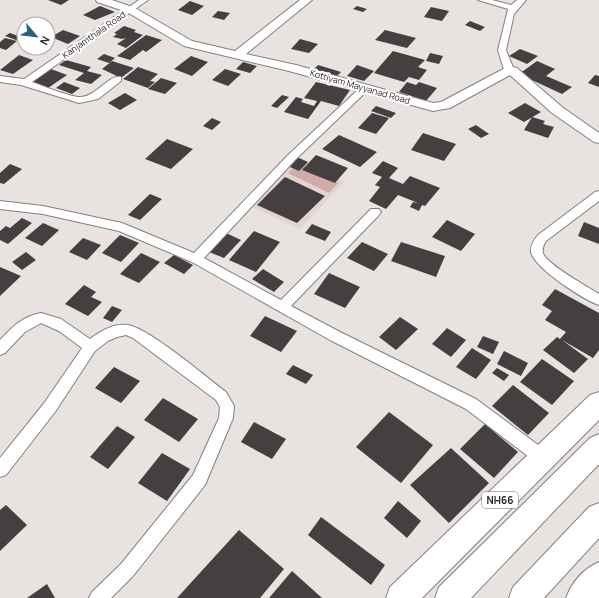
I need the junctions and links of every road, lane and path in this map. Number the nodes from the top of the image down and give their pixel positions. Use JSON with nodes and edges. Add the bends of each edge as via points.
{"nodes":[{"id":1,"x":101,"y":0,"type":"edge"},
{"id":2,"x":144,"y":0,"type":"edge"},
{"id":3,"x":307,"y":0,"type":"edge"},
{"id":4,"x":482,"y":0,"type":"edge"},
{"id":5,"x":522,"y":0,"type":"edge"},
{"id":6,"x":513,"y":8,"type":"junction"},
{"id":7,"x":131,"y":10,"type":"junction"},
{"id":8,"x":236,"y":56,"type":"junction"},
{"id":9,"x":509,"y":70,"type":"junction"},
{"id":10,"x":0,"y":79,"type":"edge"},
{"id":11,"x":118,"y":79,"type":"dead end"},
{"id":12,"x":22,"y":82,"type":"junction"},
{"id":13,"x":364,"y":90,"type":"junction"},
{"id":14,"x":599,"y":139,"type":"edge"},
{"id":15,"x":599,"y":195,"type":"edge"},
{"id":16,"x":0,"y":205,"type":"edge"},
{"id":17,"x":375,"y":212,"type":"dead end"},
{"id":18,"x":196,"y":259,"type":"junction"},
{"id":19,"x":599,"y":300,"type":"edge"},
{"id":20,"x":282,"y":307,"type":"junction"},
{"id":21,"x":90,"y":347,"type":"junction"},
{"id":22,"x":0,"y":350,"type":"edge"},
{"id":23,"x":599,"y":403,"type":"edge"},
{"id":24,"x":599,"y":446,"type":"edge"},
{"id":25,"x":543,"y":458,"type":"junction"},
{"id":26,"x":0,"y":470,"type":"edge"},
{"id":27,"x":599,"y":517,"type":"edge"},
{"id":28,"x":98,"y":598,"type":"edge"},
{"id":29,"x":402,"y":598,"type":"edge"},
{"id":30,"x":450,"y":598,"type":"edge"},
{"id":31,"x":524,"y":598,"type":"edge"}],
"edges":[{"from":1,"to":7,"type":"street","name":"Kottiyam Mayyanad Road"},
{"from":2,"to":7,"type":"street","name":"Kanjamthala Road"},
{"from":3,"to":8,"type":"street"},
{"from":4,"to":6,"type":"street"},
{"from":5,"to":6,"type":"street"},
{"from":6,"to":9,"type":"street","via":[[502,50]]},
{"from":7,"to":8,"type":"street","name":"Kottiyam Mayyanad Road","via":[[188,44]]},
{"from":7,"to":12,"type":"street","name":"Kanjamthala Road","via":[[40,74]]},
{"from":8,"to":13,"type":"street","name":"Kottiyam Mayyanad Road","via":[[327,77]]},
{"from":9,"to":13,"type":"street","name":"Kottiyam Mayyanad Road","via":[[445,105],[433,107]]},
{"from":9,"to":14,"type":"street","via":[[557,110]]},
{"from":10,"to":12,"type":"street"},
{"from":11,"to":12,"type":"street","via":[[95,97],[79,100]]},
{"from":13,"to":18,"type":"street","via":[[292,157]]},
{"from":15,"to":19,"type":"street","via":[[542,238],[537,246],[537,254],[543,263]]},
{"from":16,"to":18,"type":"street","via":[[43,210],[122,228]]},
{"from":17,"to":20,"type":"street"},
{"from":18,"to":20,"type":"street"},
{"from":20,"to":25,"type":"street","via":[[471,404]]},
{"from":21,"to":22,"type":"street","via":[[46,317],[36,318],[26,325]]},
{"from":21,"to":26,"type":"street","via":[[50,406]]},
{"from":21,"to":28,"type":"street","via":[[115,332],[126,330],[138,334],[221,396],[227,406],[226,418],[199,480],[127,570]]},
{"from":23,"to":25,"type":"highway","number":"NH66"},
{"from":24,"to":30,"type":"highway"},
{"from":25,"to":29,"type":"highway","number":"NH66"},
{"from":27,"to":31,"type":"highway"}]}
